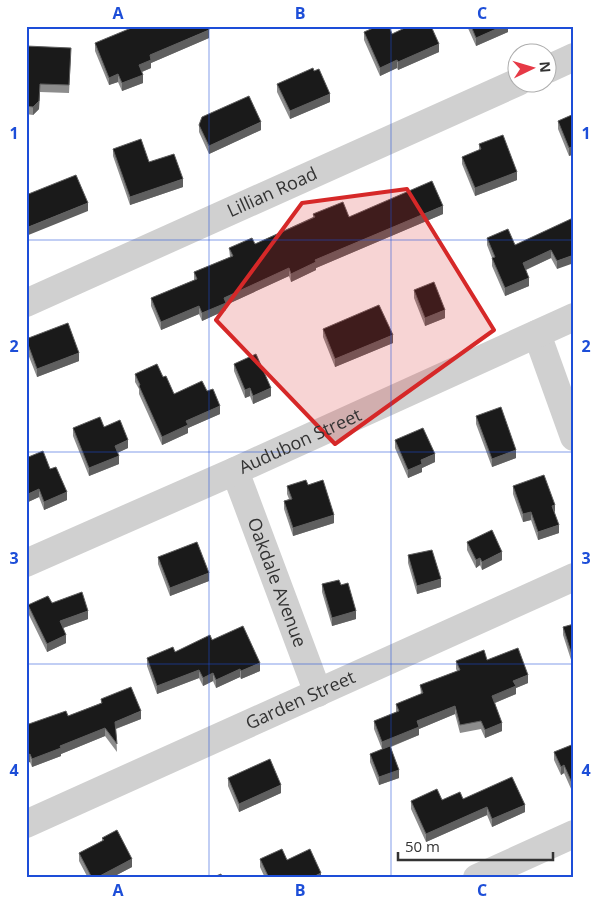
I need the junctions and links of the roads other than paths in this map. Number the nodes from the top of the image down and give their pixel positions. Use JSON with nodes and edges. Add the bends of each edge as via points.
{"nodes":[{"id":1,"x":574,"y":57,"type":"edge"},
{"id":2,"x":558,"y":64,"type":"edge"},
{"id":3,"x":508,"y":86,"type":"edge"},
{"id":4,"x":26,"y":303,"type":"edge"},
{"id":5,"x":574,"y":318,"type":"edge"},
{"id":6,"x":537,"y":334,"type":"junction"},
{"id":7,"x":574,"y":437,"type":"edge"},
{"id":8,"x":235,"y":471,"type":"junction"},
{"id":9,"x":26,"y":563,"type":"edge"},
{"id":10,"x":574,"y":577,"type":"edge"},
{"id":11,"x":318,"y":693,"type":"junction"},
{"id":12,"x":26,"y":824,"type":"edge"},
{"id":13,"x":574,"y":834,"type":"edge"},
{"id":14,"x":476,"y":878,"type":"edge"}],
"edges":[{"from":1,"to":2,"type":"street"},
{"from":3,"to":4,"type":"street","name":"Lillian Road"},
{"from":5,"to":6,"type":"street","name":"Audubon Street"},
{"from":6,"to":7,"type":"street"},
{"from":6,"to":8,"type":"street","name":"Audubon Street"},
{"from":8,"to":9,"type":"street","name":"Audubon Street"},
{"from":8,"to":11,"type":"street","name":"Oakdale Avenue"},
{"from":10,"to":11,"type":"street","name":"Garden Street"},
{"from":11,"to":12,"type":"street","name":"Garden Street"},
{"from":13,"to":14,"type":"street"}]}
